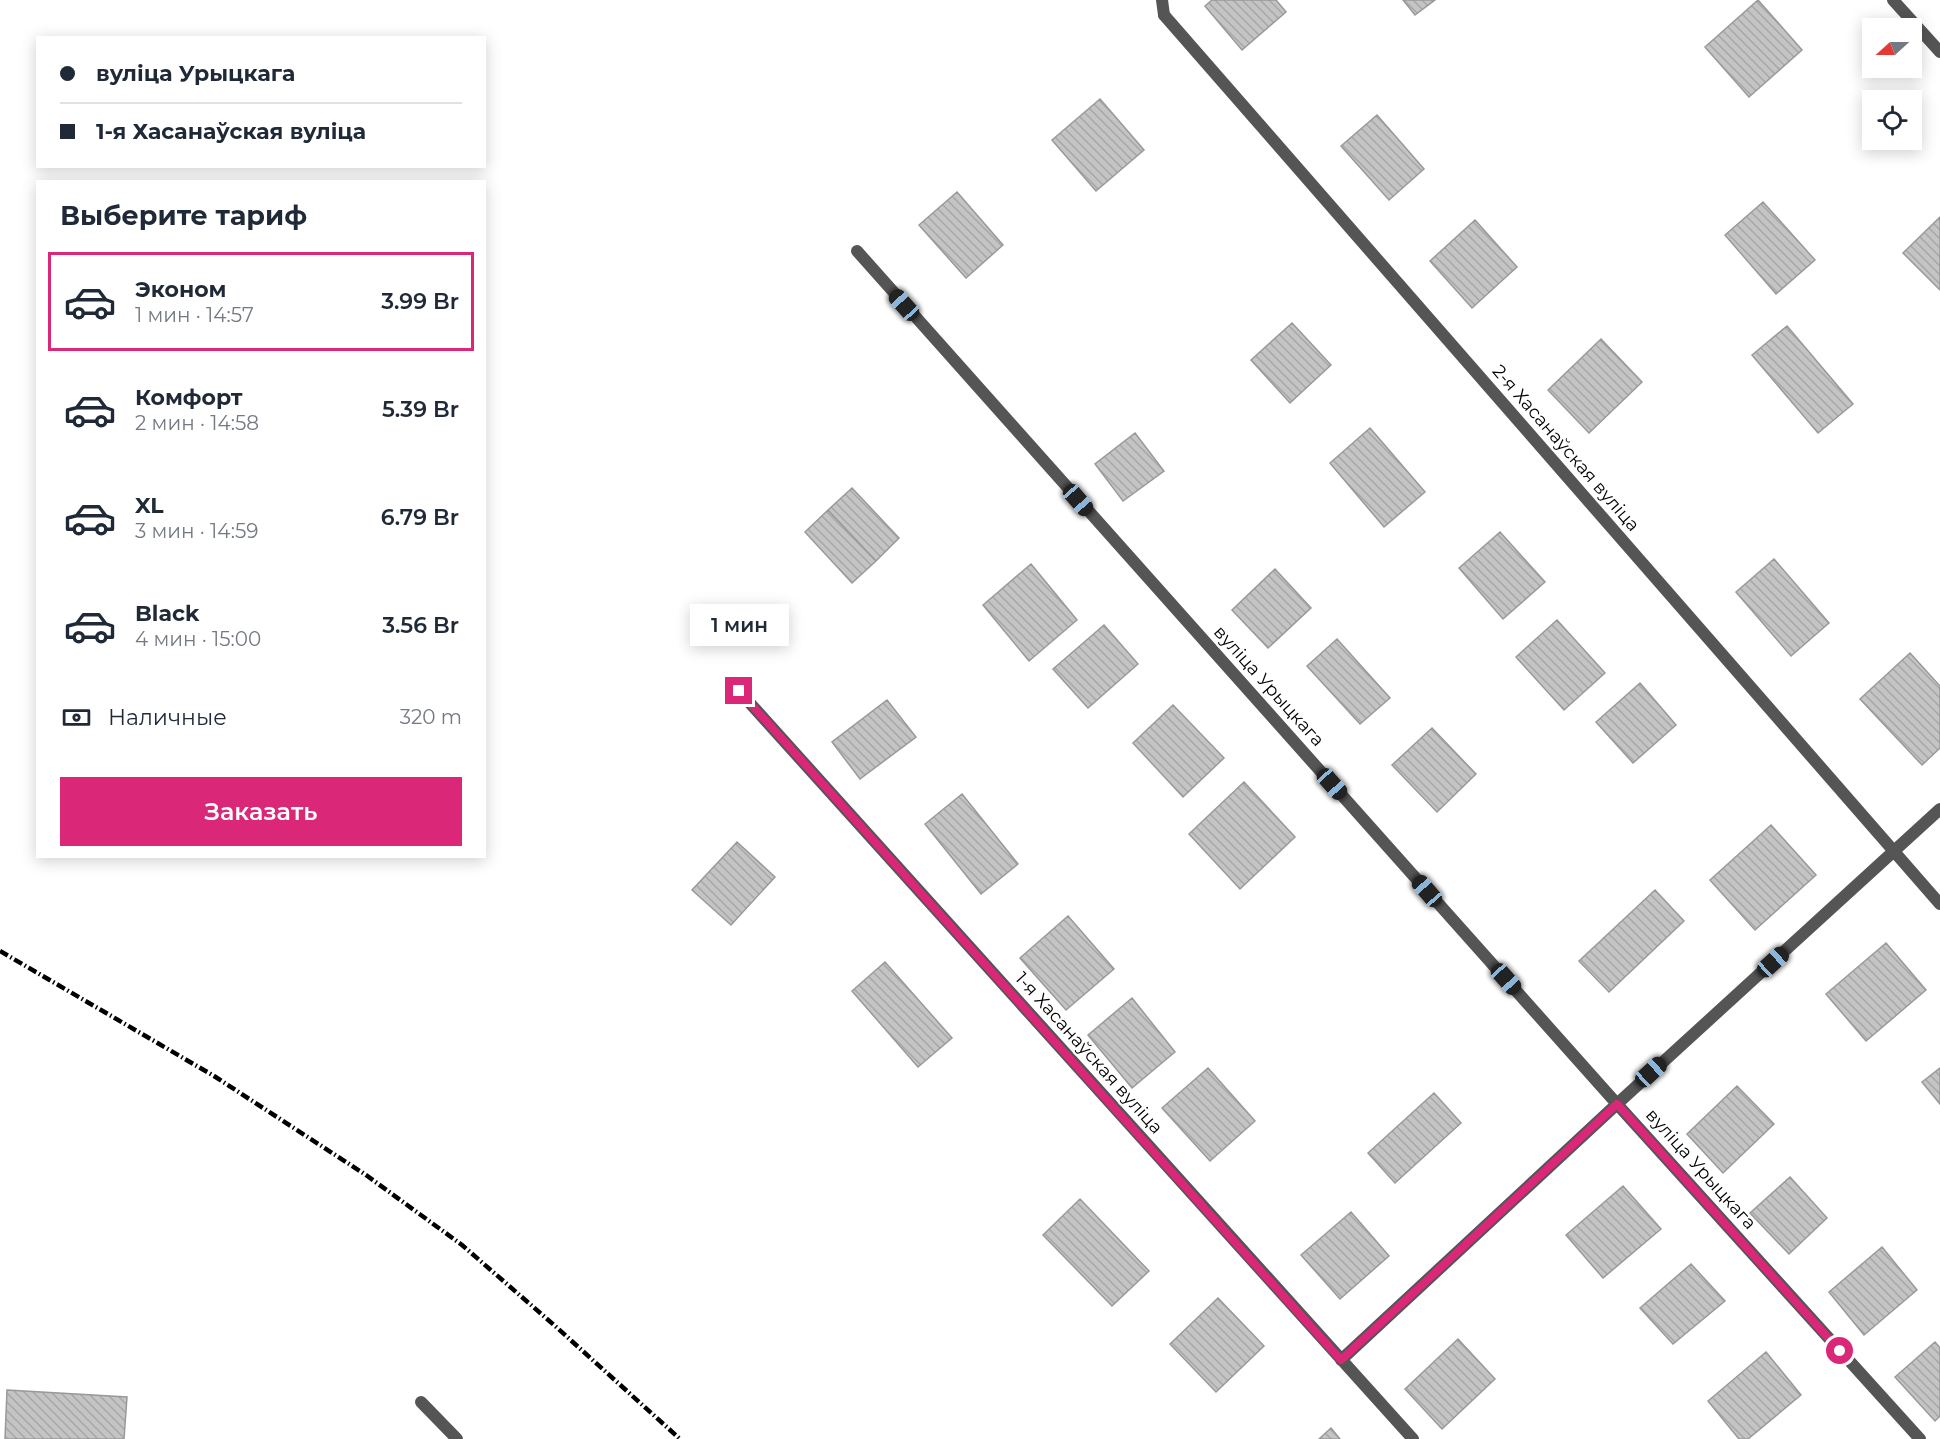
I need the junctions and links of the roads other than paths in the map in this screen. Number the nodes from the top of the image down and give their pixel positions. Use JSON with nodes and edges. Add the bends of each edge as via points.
{"nodes":[{"id":1,"x":1162,"y":0,"type":"edge"},
{"id":2,"x":1893,"y":0,"type":"edge"},
{"id":3,"x":1940,"y":52,"type":"edge"},
{"id":4,"x":857,"y":252,"type":"dead end"},
{"id":5,"x":739,"y":691,"type":"dead end"},
{"id":6,"x":1940,"y":808,"type":"edge"},
{"id":7,"x":1894,"y":852,"type":"junction"},
{"id":8,"x":1940,"y":904,"type":"edge"},
{"id":9,"x":1617,"y":1104,"type":"junction"},
{"id":10,"x":1341,"y":1360,"type":"junction"},
{"id":11,"x":421,"y":1402,"type":"dead end"},
{"id":12,"x":457,"y":1439,"type":"edge"},
{"id":13,"x":1413,"y":1439,"type":"edge"},
{"id":14,"x":1920,"y":1439,"type":"edge"}],
"edges":[{"from":1,"to":7,"type":"street","name":"2-я Хасанаўская вуліца","via":[[1164,15]]},
{"from":2,"to":3,"type":"street"},
{"from":4,"to":9,"type":"street","name":"вуліца Урыцкага"},
{"from":5,"to":10,"type":"street","name":"1-я Хасанаўская вуліца"},
{"from":6,"to":7,"type":"street"},
{"from":7,"to":8,"type":"street","name":"2-я Хасанаўская вуліца"},
{"from":7,"to":9,"type":"street"},
{"from":9,"to":10,"type":"street"},
{"from":9,"to":14,"type":"street","name":"вуліца Урыцкага"},
{"from":10,"to":13,"type":"street","name":"1-я Хасанаўская вуліца"},
{"from":11,"to":12,"type":"street"}]}
